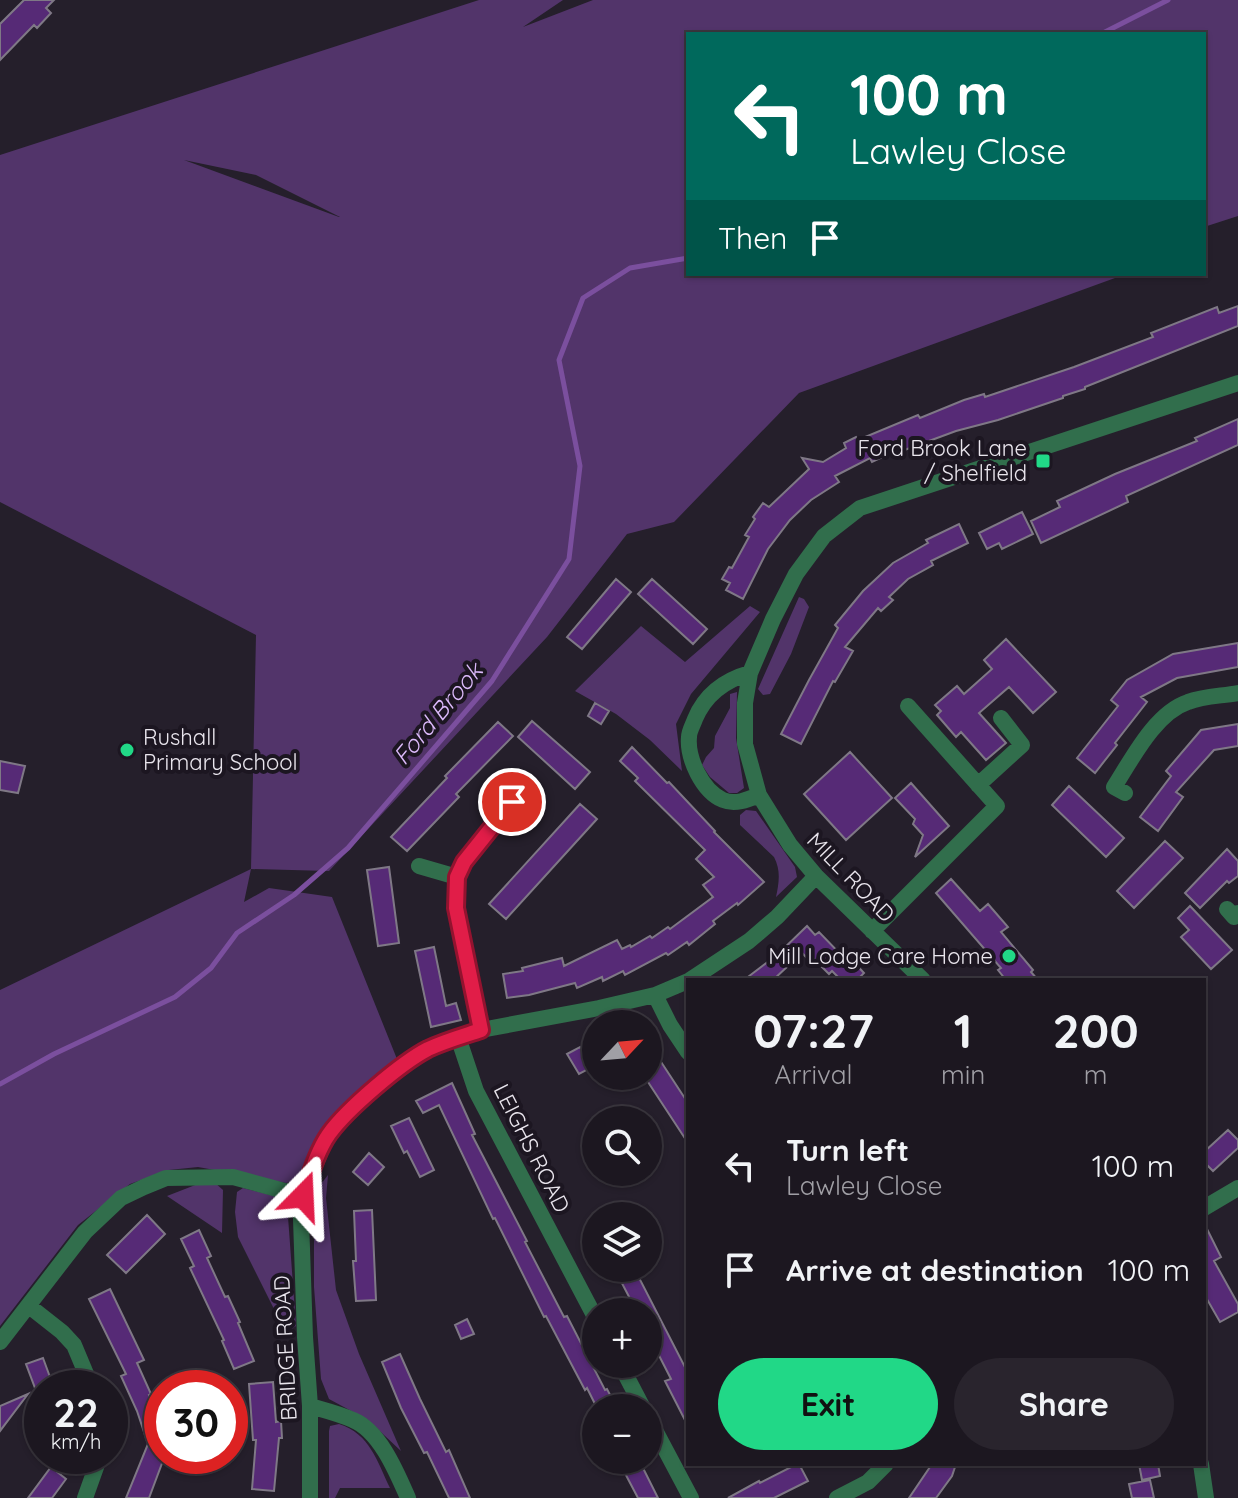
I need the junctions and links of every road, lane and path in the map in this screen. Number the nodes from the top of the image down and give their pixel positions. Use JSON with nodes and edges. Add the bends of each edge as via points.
{"nodes":[{"id":1,"x":1238,"y":383,"type":"edge"},
{"id":2,"x":750,"y":673,"type":"junction"},
{"id":3,"x":1238,"y":693,"type":"edge"},
{"id":4,"x":908,"y":706,"type":"dead end"},
{"id":5,"x":1001,"y":718,"type":"dead end"},
{"id":6,"x":978,"y":785,"type":"junction"},
{"id":7,"x":525,"y":789,"type":"dead end"},
{"id":8,"x":1125,"y":793,"type":"dead end"},
{"id":9,"x":759,"y":795,"type":"junction"},
{"id":10,"x":419,"y":866,"type":"dead end"},
{"id":11,"x":816,"y":876,"type":"junction"},
{"id":12,"x":457,"y":877,"type":"junction"},
{"id":13,"x":872,"y":931,"type":"junction"},
{"id":14,"x":692,"y":978,"type":"edge"},
{"id":15,"x":921,"y":978,"type":"edge"},
{"id":16,"x":686,"y":981,"type":"edge"},
{"id":17,"x":655,"y":995,"type":"junction"},
{"id":18,"x":481,"y":1030,"type":"junction"},
{"id":19,"x":458,"y":1037,"type":"junction"},
{"id":20,"x":686,"y":1049,"type":"edge"},
{"id":21,"x":1238,"y":1188,"type":"edge"},
{"id":22,"x":303,"y":1196,"type":"junction"},
{"id":23,"x":1206,"y":1207,"type":"edge"},
{"id":24,"x":585,"y":1298,"type":"edge"},
{"id":25,"x":29,"y":1306,"type":"junction"},
{"id":26,"x":0,"y":1342,"type":"edge"},
{"id":27,"x":84,"y":1370,"type":"edge"},
{"id":28,"x":310,"y":1406,"type":"junction"},
{"id":29,"x":662,"y":1443,"type":"edge"},
{"id":30,"x":884,"y":1466,"type":"edge"},
{"id":31,"x":1201,"y":1466,"type":"edge"},
{"id":32,"x":94,"y":1474,"type":"edge"},
{"id":33,"x":85,"y":1498,"type":"edge"},
{"id":34,"x":310,"y":1498,"type":"edge"},
{"id":35,"x":408,"y":1498,"type":"edge"},
{"id":36,"x":691,"y":1498,"type":"edge"},
{"id":37,"x":837,"y":1498,"type":"edge"},
{"id":38,"x":1206,"y":1498,"type":"edge"}],
"edges":[{"from":1,"to":2,"type":"street","name":"MILL ROAD","via":[[860,508],[824,536],[796,574]]},
{"from":2,"to":9,"type":"street","name":"MILL ROAD","via":[[745,744]]},
{"from":2,"to":9,"type":"street","via":[[713,693],[689,735],[697,774],[711,791],[736,802]]},
{"from":3,"to":8,"type":"street","via":[[1191,700],[1166,714],[1114,787]]},
{"from":4,"to":6,"type":"street"},
{"from":5,"to":6,"type":"street","via":[[1022,745]]},
{"from":6,"to":13,"type":"street","via":[[997,806]]},
{"from":7,"to":12,"type":"street","via":[[469,854]]},
{"from":9,"to":11,"type":"street","name":"MILL ROAD"},
{"from":10,"to":12,"type":"street"},
{"from":11,"to":13,"type":"street","name":"MILL ROAD"},
{"from":11,"to":14,"type":"street","name":"BRIDGE ROAD","via":[[749,941]]},
{"from":12,"to":18,"type":"street","via":[[456,908]]},
{"from":13,"to":15,"type":"street","name":"MILL ROAD"},
{"from":16,"to":17,"type":"street","name":"BRIDGE ROAD"},
{"from":17,"to":18,"type":"street","name":"BRIDGE ROAD"},
{"from":17,"to":20,"type":"street"},
{"from":18,"to":19,"type":"street","name":"BRIDGE ROAD"},
{"from":19,"to":22,"type":"street","name":"BRIDGE ROAD","via":[[412,1059],[337,1124]]},
{"from":19,"to":24,"type":"street","name":"LEIGHS ROAD","via":[[476,1091]]},
{"from":21,"to":23,"type":"street"},
{"from":22,"to":25,"type":"street","via":[[233,1177],[166,1178],[121,1198],[85,1232]]},
{"from":22,"to":28,"type":"street","name":"BRIDGE ROAD"},
{"from":25,"to":26,"type":"street"},
{"from":25,"to":27,"type":"street","via":[[74,1345]]},
{"from":28,"to":34,"type":"street","name":"BRIDGE ROAD"},
{"from":28,"to":35,"type":"street","via":[[356,1421],[370,1433]]},
{"from":29,"to":36,"type":"street"},
{"from":30,"to":37,"type":"street","via":[[868,1482]]},
{"from":31,"to":38,"type":"street"},
{"from":32,"to":33,"type":"street"}]}
